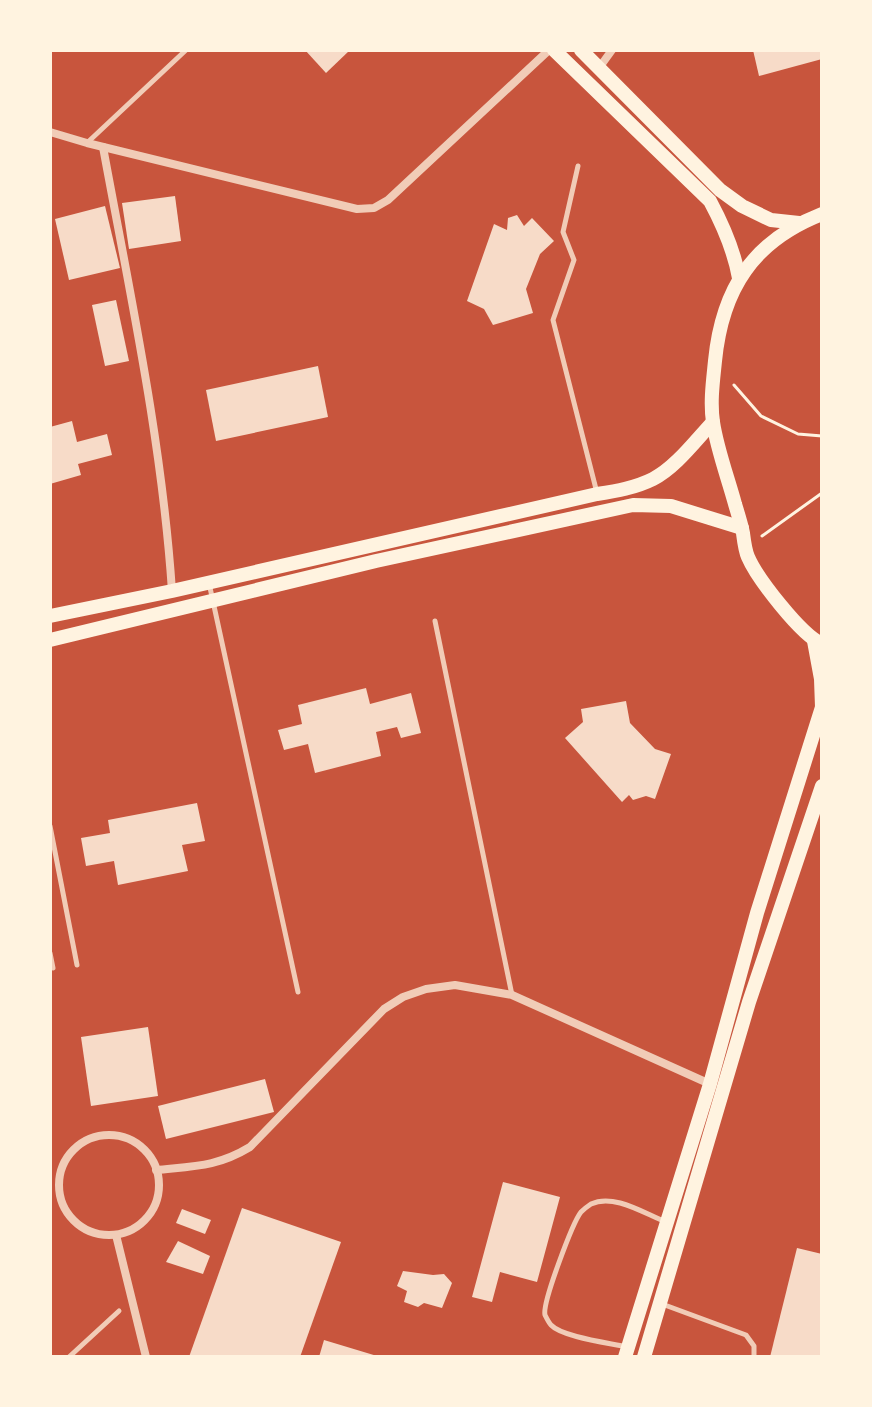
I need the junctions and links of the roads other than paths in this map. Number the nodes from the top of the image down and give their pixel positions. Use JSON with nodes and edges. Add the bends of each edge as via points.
{"nodes":[{"id":1,"x":186,"y":50,"type":"edge"},
{"id":2,"x":552,"y":50,"type":"edge"},
{"id":3,"x":581,"y":50,"type":"edge"},
{"id":4,"x":612,"y":50,"type":"edge"},
{"id":5,"x":599,"y":68,"type":"junction"},
{"id":6,"x":50,"y":132,"type":"edge"},
{"id":7,"x":87,"y":143,"type":"junction"},
{"id":8,"x":103,"y":147,"type":"junction"},
{"id":9,"x":578,"y":166,"type":"dead end"},
{"id":10,"x":822,"y":214,"type":"edge"},
{"id":11,"x":799,"y":223,"type":"junction"},
{"id":12,"x":739,"y":278,"type":"junction"},
{"id":13,"x":713,"y":422,"type":"junction"},
{"id":14,"x":597,"y":494,"type":"junction"},
{"id":15,"x":742,"y":528,"type":"junction"},
{"id":16,"x":208,"y":582,"type":"junction"},
{"id":17,"x":172,"y":591,"type":"junction"},
{"id":18,"x":212,"y":599,"type":"junction"},
{"id":19,"x":50,"y":616,"type":"edge"},
{"id":20,"x":435,"y":621,"type":"dead end"},
{"id":21,"x":50,"y":640,"type":"edge"},
{"id":22,"x":818,"y":642,"type":"edge"},
{"id":23,"x":822,"y":786,"type":"edge"},
{"id":24,"x":50,"y":826,"type":"edge"},
{"id":25,"x":50,"y":953,"type":"edge"},
{"id":26,"x":77,"y":965,"type":"dead end"},
{"id":27,"x":53,"y":968,"type":"dead end"},
{"id":28,"x":298,"y":992,"type":"dead end"},
{"id":29,"x":512,"y":995,"type":"junction"},
{"id":30,"x":710,"y":1084,"type":"junction"},
{"id":31,"x":50,"y":1169,"type":"edge"},
{"id":32,"x":156,"y":1170,"type":"junction"},
{"id":33,"x":61,"y":1173,"type":"junction"},
{"id":34,"x":667,"y":1222,"type":"junction"},
{"id":35,"x":116,"y":1235,"type":"junction"},
{"id":36,"x":661,"y":1304,"type":"junction"},
{"id":37,"x":119,"y":1311,"type":"dead end"},
{"id":38,"x":626,"y":1352,"type":"edge"},
{"id":39,"x":69,"y":1357,"type":"edge"},
{"id":40,"x":146,"y":1357,"type":"edge"},
{"id":41,"x":644,"y":1357,"type":"edge"},
{"id":42,"x":754,"y":1357,"type":"edge"}],
"edges":[{"from":1,"to":7,"type":"lane"},
{"from":2,"to":8,"type":"street","via":[[374,208],[357,209]]},
{"from":2,"to":12,"type":"main road","via":[[710,201]]},
{"from":3,"to":5,"type":"main road"},
{"from":4,"to":5,"type":"street"},
{"from":5,"to":11,"type":"main road","via":[[720,190],[771,220]]},
{"from":6,"to":7,"type":"street"},
{"from":7,"to":8,"type":"street"},
{"from":8,"to":17,"type":"street","via":[[159,454]]},
{"from":9,"to":14,"type":"lane","via":[[563,232],[574,260],[553,320]]},
{"from":10,"to":11,"type":"main road"},
{"from":11,"to":12,"type":"main road","via":[[765,247]]},
{"from":12,"to":13,"type":"main road","via":[[717,333]]},
{"from":13,"to":14,"type":"main road","via":[[655,478]]},
{"from":13,"to":15,"type":"main road"},
{"from":14,"to":16,"type":"main road"},
{"from":15,"to":18,"type":"main road","via":[[671,506],[633,505]]},
{"from":15,"to":22,"type":"main road","via":[[747,556],[772,593]]},
{"from":16,"to":17,"type":"main road"},
{"from":16,"to":18,"type":"lane"},
{"from":17,"to":19,"type":"main road"},
{"from":18,"to":21,"type":"main road"},
{"from":18,"to":28,"type":"lane"},
{"from":20,"to":29,"type":"lane"},
{"from":22,"to":30,"type":"main road","via":[[822,707]]},
{"from":23,"to":36,"type":"main road","via":[[749,1002]]},
{"from":24,"to":26,"type":"lane"},
{"from":25,"to":27,"type":"lane"},
{"from":29,"to":30,"type":"street"},
{"from":29,"to":32,"type":"street","via":[[455,985],[403,997],[384,1009],[250,1147],[211,1164]]},
{"from":30,"to":34,"type":"main road"},
{"from":31,"to":33,"type":"street"},
{"from":32,"to":33,"type":"street","via":[[139,1145],[122,1136],[102,1135],[69,1155]]},
{"from":32,"to":35,"type":"street","via":[[158,1197],[149,1215]]},
{"from":33,"to":35,"type":"street","via":[[59,1192],[66,1211],[96,1234]]},
{"from":34,"to":38,"type":"main road"},
{"from":34,"to":38,"type":"lane","via":[[621,1204],[591,1204],[573,1227],[546,1298],[545,1314],[560,1332]]},
{"from":35,"to":40,"type":"street"},
{"from":36,"to":41,"type":"main road"},
{"from":36,"to":42,"type":"lane","via":[[746,1335]]},
{"from":37,"to":39,"type":"lane"}]}
